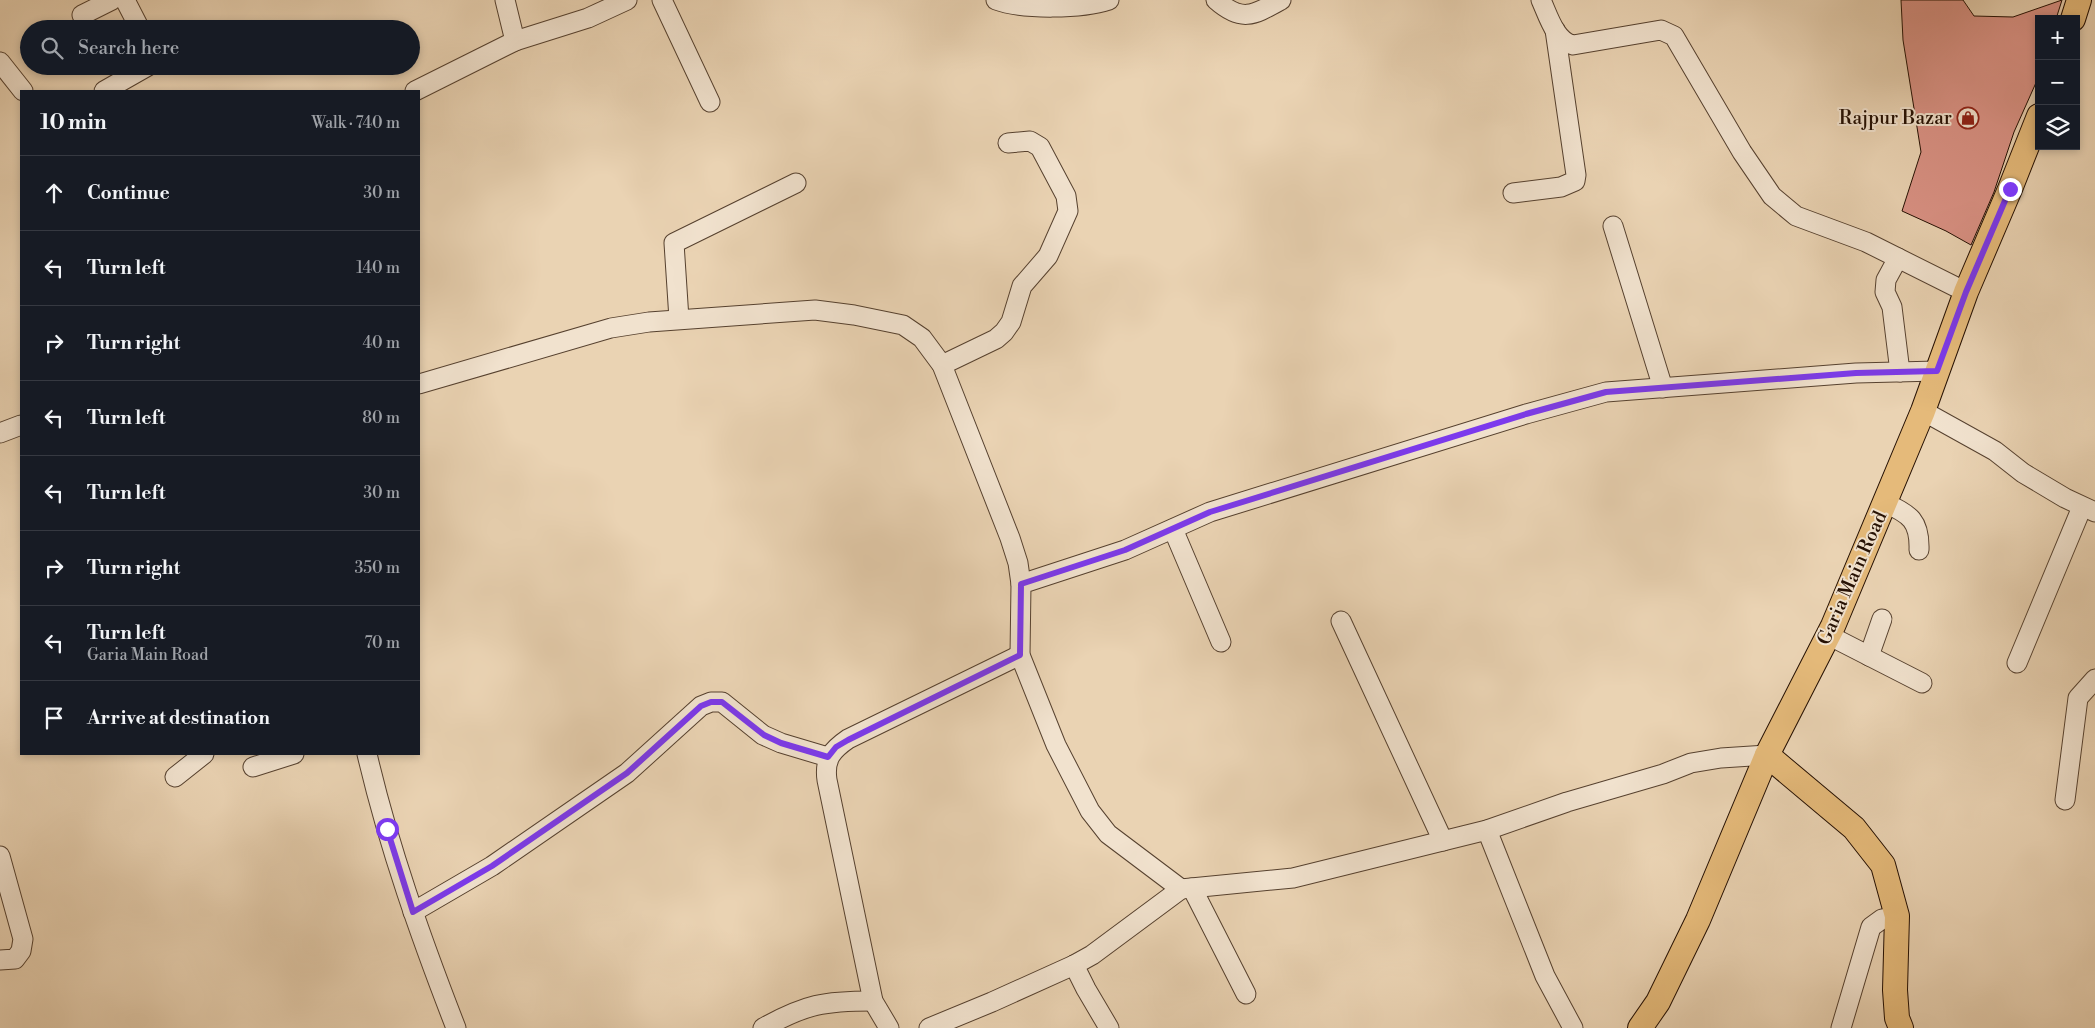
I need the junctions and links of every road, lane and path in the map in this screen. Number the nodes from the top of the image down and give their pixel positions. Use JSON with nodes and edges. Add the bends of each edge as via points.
{"nodes":[{"id":1,"x":112,"y":0,"type":"edge"},
{"id":2,"x":125,"y":0,"type":"edge"},
{"id":3,"x":505,"y":0,"type":"edge"},
{"id":4,"x":626,"y":0,"type":"edge"},
{"id":5,"x":662,"y":0,"type":"edge"},
{"id":6,"x":996,"y":0,"type":"edge"},
{"id":7,"x":1109,"y":0,"type":"edge"},
{"id":8,"x":1216,"y":0,"type":"edge"},
{"id":9,"x":1281,"y":0,"type":"edge"},
{"id":10,"x":1541,"y":0,"type":"edge"},
{"id":11,"x":2079,"y":0,"type":"edge"},
{"id":12,"x":82,"y":15,"type":"dead end"},
{"id":13,"x":2074,"y":15,"type":"edge"},
{"id":14,"x":135,"y":20,"type":"edge"},
{"id":15,"x":1555,"y":30,"type":"junction"},
{"id":16,"x":515,"y":41,"type":"junction"},
{"id":17,"x":0,"y":62,"type":"edge"},
{"id":18,"x":132,"y":75,"type":"edge"},
{"id":19,"x":22,"y":90,"type":"edge"},
{"id":20,"x":106,"y":90,"type":"edge"},
{"id":21,"x":416,"y":90,"type":"edge"},
{"id":22,"x":710,"y":102,"type":"dead end"},
{"id":23,"x":2035,"y":126,"type":"edge"},
{"id":24,"x":1008,"y":143,"type":"dead end"},
{"id":25,"x":796,"y":184,"type":"dead end"},
{"id":26,"x":1513,"y":193,"type":"dead end"},
{"id":27,"x":1613,"y":226,"type":"dead end"},
{"id":28,"x":1898,"y":258,"type":"junction"},
{"id":29,"x":1966,"y":292,"type":"junction"},
{"id":30,"x":679,"y":319,"type":"junction"},
{"id":31,"x":942,"y":365,"type":"junction"},
{"id":32,"x":1937,"y":371,"type":"junction"},
{"id":33,"x":1900,"y":372,"type":"junction"},
{"id":34,"x":420,"y":384,"type":"edge"},
{"id":35,"x":1663,"y":388,"type":"junction"},
{"id":36,"x":1923,"y":411,"type":"junction"},
{"id":37,"x":20,"y":425,"type":"edge"},
{"id":38,"x":0,"y":434,"type":"edge"},
{"id":39,"x":1885,"y":503,"type":"junction"},
{"id":40,"x":2089,"y":509,"type":"edge"},
{"id":41,"x":1173,"y":529,"type":"junction"},
{"id":42,"x":1919,"y":550,"type":"dead end"},
{"id":43,"x":1021,"y":584,"type":"junction"},
{"id":44,"x":1882,"y":618,"type":"dead end"},
{"id":45,"x":1340,"y":621,"type":"dead end"},
{"id":46,"x":1828,"y":635,"type":"junction"},
{"id":47,"x":1221,"y":642,"type":"dead end"},
{"id":48,"x":1020,"y":655,"type":"junction"},
{"id":49,"x":1869,"y":656,"type":"junction"},
{"id":50,"x":2018,"y":663,"type":"dead end"},
{"id":51,"x":2095,"y":679,"type":"edge"},
{"id":52,"x":1922,"y":684,"type":"dead end"},
{"id":53,"x":203,"y":755,"type":"edge"},
{"id":54,"x":291,"y":755,"type":"edge"},
{"id":55,"x":367,"y":755,"type":"edge"},
{"id":56,"x":1767,"y":755,"type":"junction"},
{"id":57,"x":828,"y":757,"type":"junction"},
{"id":58,"x":253,"y":767,"type":"dead end"},
{"id":59,"x":175,"y":776,"type":"dead end"},
{"id":60,"x":2065,"y":800,"type":"dead end"},
{"id":61,"x":1487,"y":830,"type":"junction"},
{"id":62,"x":1443,"y":841,"type":"junction"},
{"id":63,"x":0,"y":856,"type":"edge"},
{"id":64,"x":1186,"y":889,"type":"junction"},
{"id":65,"x":413,"y":912,"type":"junction"},
{"id":66,"x":1897,"y":916,"type":"junction"},
{"id":67,"x":0,"y":960,"type":"edge"},
{"id":68,"x":1074,"y":964,"type":"junction"},
{"id":69,"x":1246,"y":994,"type":"dead end"},
{"id":70,"x":872,"y":1000,"type":"junction"},
{"id":71,"x":456,"y":1028,"type":"edge"},
{"id":72,"x":763,"y":1028,"type":"edge"},
{"id":73,"x":889,"y":1028,"type":"edge"},
{"id":74,"x":929,"y":1028,"type":"edge"},
{"id":75,"x":1109,"y":1028,"type":"edge"},
{"id":76,"x":1572,"y":1028,"type":"edge"},
{"id":77,"x":1640,"y":1028,"type":"edge"},
{"id":78,"x":1841,"y":1028,"type":"edge"},
{"id":79,"x":1901,"y":1028,"type":"edge"}],
"edges":[{"from":1,"to":12,"type":"street"},
{"from":2,"to":14,"type":"street"},
{"from":3,"to":16,"type":"street"},
{"from":4,"to":16,"type":"street","via":[[588,18]]},
{"from":5,"to":22,"type":"street"},
{"from":6,"to":7,"type":"street","via":[[1044,7],[1092,6]]},
{"from":8,"to":9,"type":"street","via":[[1228,11],[1244,15],[1259,13]]},
{"from":10,"to":15,"type":"street"},
{"from":11,"to":13,"type":"main road"},
{"from":15,"to":26,"type":"street","via":[[1575,180],[1561,187]]},
{"from":15,"to":28,"type":"street","via":[[1566,44],[1573,45],[1661,30],[1668,32],[1674,36],[1742,152],[1772,196],[1796,216],[1866,242]]},
{"from":16,"to":21,"type":"street"},
{"from":17,"to":19,"type":"street"},
{"from":18,"to":20,"type":"street"},
{"from":23,"to":29,"type":"main road","name":"Garia Main Road"},
{"from":24,"to":31,"type":"street","via":[[1030,141],[1040,146],[1066,196],[1068,211],[1048,256],[1022,286],[1011,322],[1004,332]]},
{"from":25,"to":30,"type":"street","via":[[674,243]]},
{"from":27,"to":35,"type":"street"},
{"from":28,"to":29,"type":"street"},
{"from":28,"to":33,"type":"street","via":[[1886,280],[1885,292],[1892,307]]},
{"from":29,"to":32,"type":"main road","name":"Garia Main Road"},
{"from":30,"to":31,"type":"street","via":[[815,310],[854,315],[902,325],[922,338]]},
{"from":30,"to":34,"type":"street","via":[[611,328]]},
{"from":31,"to":43,"type":"street","via":[[1010,538]]},
{"from":32,"to":33,"type":"street"},
{"from":32,"to":36,"type":"main road","name":"Garia Main Road"},
{"from":33,"to":35,"type":"street"},
{"from":35,"to":41,"type":"street","via":[[1606,392],[1558,404],[1210,512]]},
{"from":36,"to":39,"type":"main road","name":"Garia Main Road"},
{"from":36,"to":40,"type":"street","via":[[1995,451],[2023,473]]},
{"from":37,"to":38,"type":"street"},
{"from":39,"to":42,"type":"street","via":[[1904,512],[1916,523],[1920,535]]},
{"from":39,"to":46,"type":"main road","name":"Garia Main Road"},
{"from":40,"to":50,"type":"street"},
{"from":41,"to":43,"type":"street","via":[[1125,550]]},
{"from":41,"to":47,"type":"street"},
{"from":43,"to":48,"type":"street"},
{"from":44,"to":49,"type":"street"},
{"from":45,"to":62,"type":"street"},
{"from":46,"to":49,"type":"street"},
{"from":46,"to":56,"type":"main road","name":"Garia Main Road"},
{"from":48,"to":57,"type":"street","via":[[848,740]]},
{"from":48,"to":64,"type":"street","via":[[1056,745],[1090,811],[1108,834]]},
{"from":49,"to":52,"type":"street"},
{"from":51,"to":60,"type":"street","via":[[2078,698]]},
{"from":53,"to":59,"type":"street"},
{"from":54,"to":58,"type":"street"},
{"from":55,"to":65,"type":"street","via":[[378,801]]},
{"from":56,"to":61,"type":"street","via":[[1691,763]]},
{"from":56,"to":66,"type":"main road","via":[[1854,828],[1883,865]]},
{"from":56,"to":77,"type":"main road","name":"Garia Main Road","via":[[1698,920],[1658,1002]]},
{"from":57,"to":65,"type":"street","via":[[781,743],[764,735],[722,702],[711,702],[701,706],[627,773],[492,866]]},
{"from":57,"to":70,"type":"street","via":[[827,780]]},
{"from":61,"to":62,"type":"street"},
{"from":61,"to":76,"type":"street","via":[[1545,976]]},
{"from":62,"to":64,"type":"street","via":[[1294,878]]},
{"from":63,"to":67,"type":"street","via":[[23,939],[21,951],[15,959]]},
{"from":64,"to":68,"type":"street","via":[[1092,955]]},
{"from":64,"to":69,"type":"street"},
{"from":65,"to":71,"type":"street"},
{"from":66,"to":78,"type":"street","via":[[1882,919],[1871,927]]},
{"from":66,"to":79,"type":"main road","via":[[1895,990]]},
{"from":68,"to":74,"type":"street"},
{"from":68,"to":75,"type":"street"},
{"from":70,"to":72,"type":"street","via":[[834,1001],[810,1006]]},
{"from":70,"to":73,"type":"street"}]}
